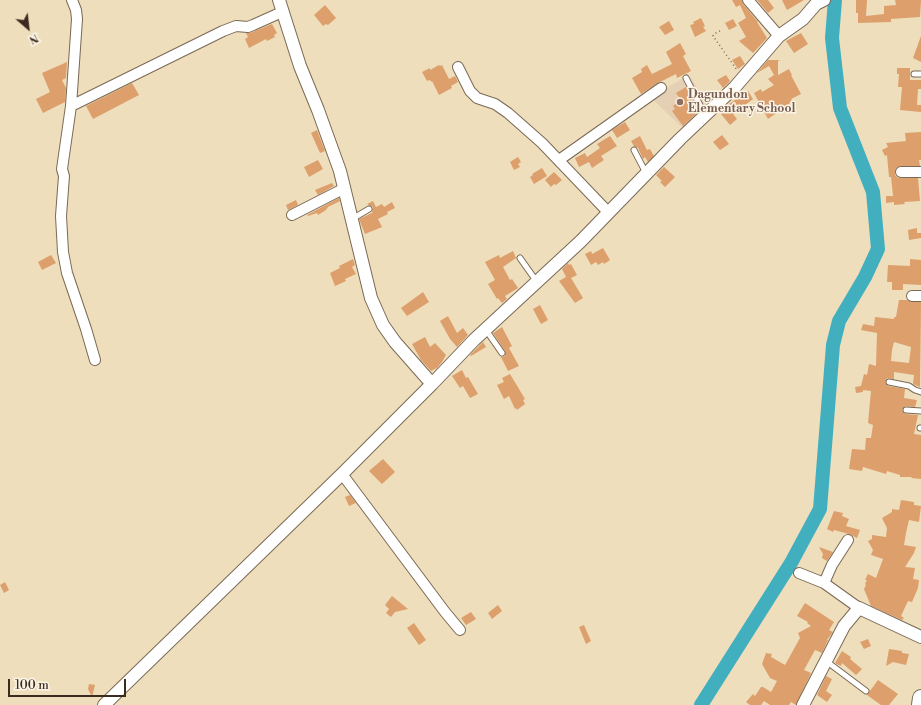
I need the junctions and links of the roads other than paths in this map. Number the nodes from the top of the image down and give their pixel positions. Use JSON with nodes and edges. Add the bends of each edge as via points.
{"nodes":[{"id":1,"x":72,"y":0,"type":"edge"},
{"id":2,"x":748,"y":0,"type":"edge"},
{"id":3,"x":824,"y":0,"type":"edge"},
{"id":4,"x":282,"y":5,"type":"edge"},
{"id":5,"x":779,"y":36,"type":"junction"},
{"id":6,"x":458,"y":66,"type":"dead end"},
{"id":7,"x":914,"y":74,"type":"dead end"},
{"id":8,"x":921,"y":74,"type":"edge"},
{"id":9,"x":686,"y":78,"type":"dead end"},
{"id":10,"x":661,"y":88,"type":"dead end"},
{"id":11,"x":71,"y":106,"type":"junction"},
{"id":12,"x":705,"y":116,"type":"junction"},
{"id":13,"x":634,"y":150,"type":"dead end"},
{"id":14,"x":559,"y":160,"type":"junction"},
{"id":15,"x":901,"y":172,"type":"dead end"},
{"id":16,"x":921,"y":172,"type":"edge"},
{"id":17,"x":646,"y":173,"type":"junction"},
{"id":18,"x":345,"y":188,"type":"junction"},
{"id":19,"x":369,"y":209,"type":"dead end"},
{"id":20,"x":608,"y":212,"type":"junction"},
{"id":21,"x":292,"y":215,"type":"dead end"},
{"id":22,"x":351,"y":219,"type":"junction"},
{"id":23,"x":520,"y":258,"type":"dead end"},
{"id":24,"x":537,"y":282,"type":"junction"},
{"id":25,"x":485,"y":329,"type":"junction"},
{"id":26,"x":502,"y":353,"type":"dead end"},
{"id":27,"x":95,"y":360,"type":"dead end"},
{"id":28,"x":889,"y":382,"type":"dead end"},
{"id":29,"x":432,"y":384,"type":"junction"},
{"id":30,"x":921,"y":392,"type":"edge"},
{"id":31,"x":906,"y":410,"type":"dead end"},
{"id":32,"x":921,"y":411,"type":"edge"},
{"id":33,"x":342,"y":474,"type":"junction"},
{"id":34,"x":848,"y":540,"type":"dead end"},
{"id":35,"x":799,"y":573,"type":"dead end"},
{"id":36,"x":824,"y":583,"type":"junction"},
{"id":37,"x":859,"y":608,"type":"junction"},
{"id":38,"x":460,"y":630,"type":"dead end"},
{"id":39,"x":921,"y":637,"type":"edge"},
{"id":40,"x":826,"y":661,"type":"junction"},
{"id":41,"x":866,"y":691,"type":"dead end"},
{"id":42,"x":921,"y":698,"type":"edge"},
{"id":43,"x":104,"y":705,"type":"edge"},
{"id":44,"x":803,"y":705,"type":"edge"},
{"id":45,"x":920,"y":705,"type":"edge"}],
"edges":[{"from":1,"to":11,"type":"street","via":[[77,19]]},
{"from":2,"to":5,"type":"street"},
{"from":3,"to":5,"type":"street"},
{"from":4,"to":11,"type":"street","via":[[253,25],[236,26],[223,31]]},
{"from":4,"to":18,"type":"street","via":[[300,66]]},
{"from":5,"to":12,"type":"street","via":[[735,87]]},
{"from":6,"to":14,"type":"street","via":[[477,98],[495,104],[508,113]]},
{"from":7,"to":8,"type":"lane"},
{"from":9,"to":12,"type":"lane"},
{"from":10,"to":14,"type":"street"},
{"from":11,"to":27,"type":"street","via":[[62,169],[63,252],[67,274]]},
{"from":12,"to":17,"type":"street"},
{"from":13,"to":17,"type":"lane"},
{"from":14,"to":20,"type":"street"},
{"from":15,"to":16,"type":"street"},
{"from":17,"to":20,"type":"street"},
{"from":18,"to":21,"type":"street"},
{"from":18,"to":22,"type":"street"},
{"from":19,"to":22,"type":"lane"},
{"from":20,"to":24,"type":"street"},
{"from":22,"to":29,"type":"street","via":[[371,298],[383,325]]},
{"from":23,"to":24,"type":"lane"},
{"from":24,"to":25,"type":"street"},
{"from":25,"to":26,"type":"lane"},
{"from":25,"to":29,"type":"street"},
{"from":28,"to":30,"type":"lane","via":[[909,386]]},
{"from":29,"to":33,"type":"street"},
{"from":31,"to":32,"type":"lane"},
{"from":33,"to":38,"type":"street"},
{"from":33,"to":43,"type":"street"},
{"from":34,"to":36,"type":"street"},
{"from":35,"to":36,"type":"street"},
{"from":36,"to":37,"type":"street"},
{"from":37,"to":39,"type":"street"},
{"from":37,"to":40,"type":"street","via":[[844,626]]},
{"from":40,"to":41,"type":"lane"},
{"from":40,"to":44,"type":"street"},
{"from":42,"to":45,"type":"highway"}]}
